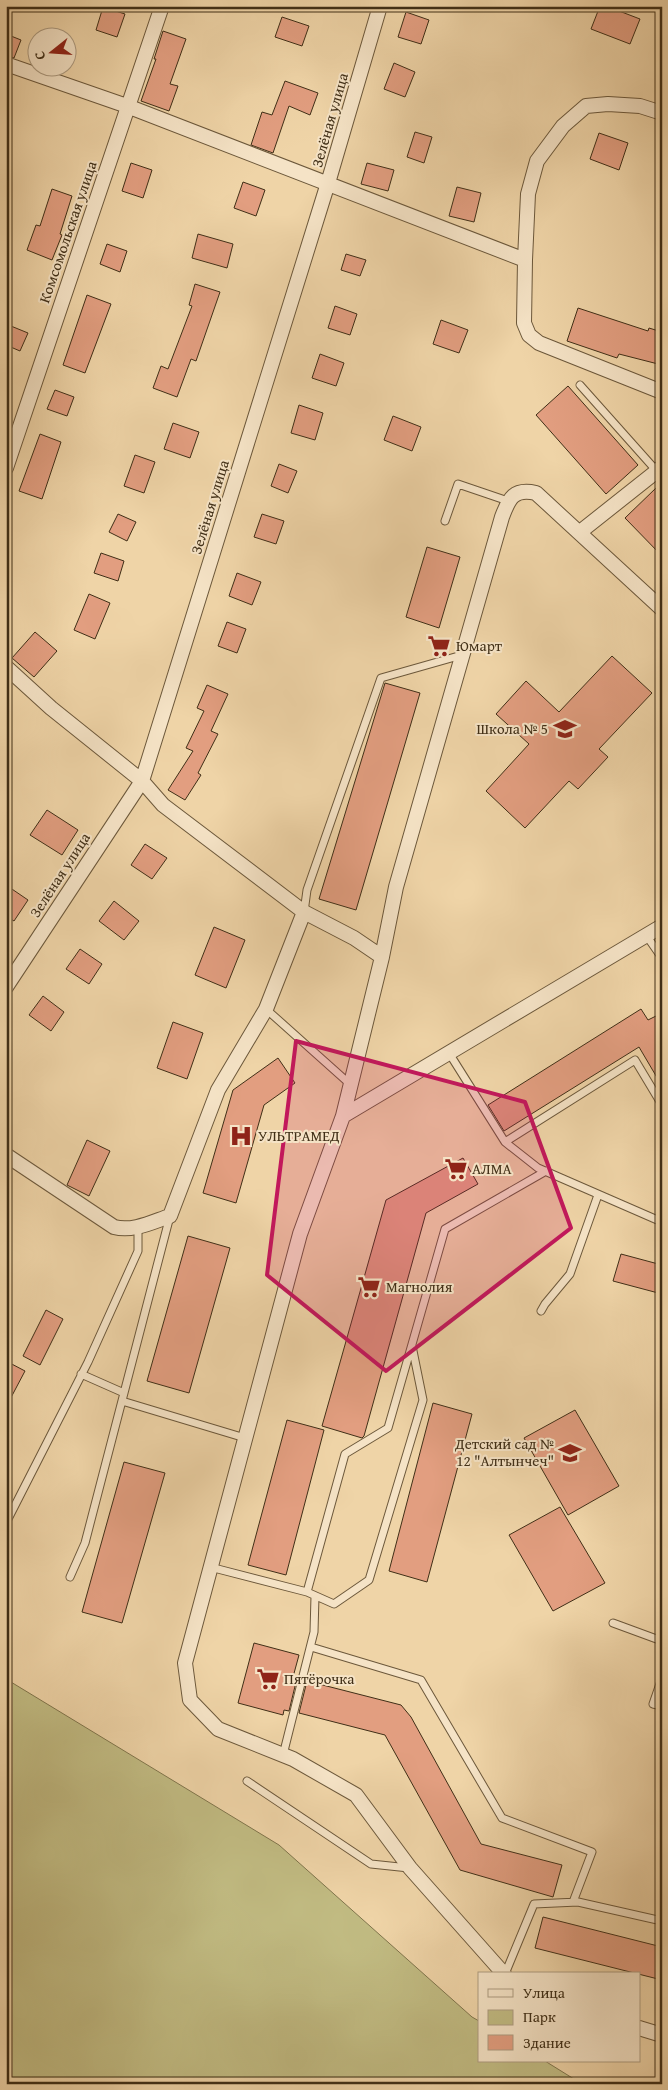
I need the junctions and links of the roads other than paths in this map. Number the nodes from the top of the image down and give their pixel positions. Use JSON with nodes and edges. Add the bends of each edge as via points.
{"nodes":[{"id":1,"x":162,"y":6,"type":"edge"},
{"id":2,"x":380,"y":6,"type":"edge"},
{"id":3,"x":6,"y":64,"type":"edge"},
{"id":4,"x":128,"y":106,"type":"junction"},
{"id":5,"x":662,"y":113,"type":"edge"},
{"id":6,"x":328,"y":183,"type":"junction"},
{"id":7,"x":525,"y":260,"type":"junction"},
{"id":8,"x":580,"y":385,"type":"dead end"},
{"id":9,"x":662,"y":392,"type":"edge"},
{"id":10,"x":6,"y":468,"type":"edge"},
{"id":11,"x":660,"y":472,"type":"edge"},
{"id":12,"x":508,"y":501,"type":"junction"},
{"id":13,"x":445,"y":521,"type":"dead end"},
{"id":14,"x":580,"y":532,"type":"junction"},
{"id":15,"x":662,"y":609,"type":"edge"},
{"id":16,"x":462,"y":655,"type":"junction"},
{"id":17,"x":6,"y":667,"type":"edge"},
{"id":18,"x":142,"y":781,"type":"junction"},
{"id":19,"x":304,"y":912,"type":"junction"},
{"id":20,"x":662,"y":926,"type":"edge"},
{"id":21,"x":646,"y":935,"type":"junction"},
{"id":22,"x":382,"y":957,"type":"junction"},
{"id":23,"x":662,"y":958,"type":"edge"},
{"id":24,"x":6,"y":987,"type":"edge"},
{"id":25,"x":266,"y":1009,"type":"junction"},
{"id":26,"x":449,"y":1053,"type":"junction"},
{"id":27,"x":351,"y":1085,"type":"junction"},
{"id":28,"x":662,"y":1105,"type":"edge"},
{"id":29,"x":343,"y":1116,"type":"junction"},
{"id":30,"x":504,"y":1142,"type":"junction"},
{"id":31,"x":6,"y":1155,"type":"edge"},
{"id":32,"x":546,"y":1171,"type":"junction"},
{"id":33,"x":598,"y":1194,"type":"junction"},
{"id":34,"x":170,"y":1216,"type":"junction"},
{"id":35,"x":662,"y":1222,"type":"edge"},
{"id":36,"x":138,"y":1227,"type":"junction"},
{"id":37,"x":541,"y":1311,"type":"dead end"},
{"id":38,"x":412,"y":1345,"type":"junction"},
{"id":39,"x":81,"y":1374,"type":"junction"},
{"id":40,"x":123,"y":1397,"type":"junction"},
{"id":41,"x":245,"y":1438,"type":"junction"},
{"id":42,"x":6,"y":1523,"type":"edge"},
{"id":43,"x":210,"y":1567,"type":"junction"},
{"id":44,"x":70,"y":1577,"type":"dead end"},
{"id":45,"x":307,"y":1592,"type":"junction"},
{"id":46,"x":315,"y":1596,"type":"junction"},
{"id":47,"x":613,"y":1624,"type":"dead end"},
{"id":48,"x":662,"y":1641,"type":"edge"},
{"id":49,"x":311,"y":1647,"type":"junction"},
{"id":50,"x":662,"y":1678,"type":"edge"},
{"id":51,"x":662,"y":1706,"type":"edge"},
{"id":52,"x":283,"y":1755,"type":"junction"},
{"id":53,"x":248,"y":1780,"type":"dead end"},
{"id":54,"x":410,"y":1868,"type":"junction"},
{"id":55,"x":573,"y":1902,"type":"junction"},
{"id":56,"x":662,"y":1921,"type":"edge"},
{"id":57,"x":502,"y":1972,"type":"edge"},
{"id":58,"x":505,"y":1972,"type":"edge"},
{"id":59,"x":640,"y":2028,"type":"edge"},
{"id":60,"x":662,"y":2035,"type":"edge"}],
"edges":[{"from":1,"to":4,"type":"street","name":"Комсомольская улица"},
{"from":2,"to":6,"type":"street","name":"Зелёная улица"},
{"from":3,"to":4,"type":"street"},
{"from":4,"to":6,"type":"street"},
{"from":4,"to":10,"type":"street","name":"Комсомольская улица"},
{"from":5,"to":7,"type":"street","via":[[640,106],[586,106],[563,126],[537,160],[528,194]]},
{"from":6,"to":7,"type":"street"},
{"from":6,"to":18,"type":"street","name":"Зелёная улица"},
{"from":7,"to":9,"type":"street","via":[[524,323],[529,334],[539,343]]},
{"from":8,"to":11,"type":"lane"},
{"from":11,"to":14,"type":"street"},
{"from":12,"to":13,"type":"lane","via":[[458,484]]},
{"from":12,"to":14,"type":"street","via":[[525,490],[536,493]]},
{"from":12,"to":16,"type":"street"},
{"from":14,"to":15,"type":"street"},
{"from":16,"to":19,"type":"lane","via":[[381,678],[307,890]]},
{"from":16,"to":22,"type":"street","via":[[396,887]]},
{"from":17,"to":18,"type":"street","via":[[51,708]]},
{"from":18,"to":19,"type":"street","via":[[163,804]]},
{"from":18,"to":24,"type":"street","name":"Зелёная улица"},
{"from":19,"to":22,"type":"street"},
{"from":19,"to":25,"type":"street"},
{"from":20,"to":21,"type":"street"},
{"from":21,"to":23,"type":"lane"},
{"from":21,"to":26,"type":"street"},
{"from":22,"to":27,"type":"street"},
{"from":25,"to":27,"type":"lane"},
{"from":25,"to":34,"type":"street","via":[[218,1090]]},
{"from":26,"to":29,"type":"street"},
{"from":26,"to":30,"type":"lane"},
{"from":27,"to":29,"type":"street"},
{"from":28,"to":30,"type":"lane","via":[[635,1060]]},
{"from":29,"to":41,"type":"street","via":[[300,1234]]},
{"from":30,"to":32,"type":"lane"},
{"from":31,"to":36,"type":"street","via":[[114,1227]]},
{"from":32,"to":33,"type":"lane"},
{"from":32,"to":38,"type":"lane","via":[[445,1229]]},
{"from":33,"to":35,"type":"lane"},
{"from":33,"to":37,"type":"lane","via":[[570,1274]]},
{"from":34,"to":36,"type":"street"},
{"from":34,"to":40,"type":"lane"},
{"from":36,"to":39,"type":"lane","via":[[138,1251]]},
{"from":38,"to":45,"type":"lane","via":[[388,1428],[346,1454]]},
{"from":38,"to":46,"type":"lane","via":[[424,1400],[369,1580],[334,1604]]},
{"from":39,"to":40,"type":"lane"},
{"from":39,"to":42,"type":"lane"},
{"from":40,"to":41,"type":"lane"},
{"from":40,"to":44,"type":"lane","via":[[84,1543]]},
{"from":41,"to":43,"type":"street"},
{"from":43,"to":45,"type":"lane"},
{"from":43,"to":52,"type":"street","via":[[184,1663],[190,1700],[218,1729]]},
{"from":45,"to":46,"type":"lane"},
{"from":46,"to":49,"type":"lane"},
{"from":47,"to":48,"type":"lane"},
{"from":49,"to":52,"type":"lane"},
{"from":49,"to":55,"type":"lane","via":[[422,1680],[502,1818],[592,1852]]},
{"from":50,"to":51,"type":"lane","via":[[653,1704]]},
{"from":52,"to":54,"type":"street","via":[[356,1795]]},
{"from":53,"to":54,"type":"lane","via":[[371,1864]]},
{"from":54,"to":57,"type":"street"},
{"from":55,"to":56,"type":"lane"},
{"from":55,"to":58,"type":"lane","via":[[534,1904]]},
{"from":59,"to":60,"type":"street"}]}
